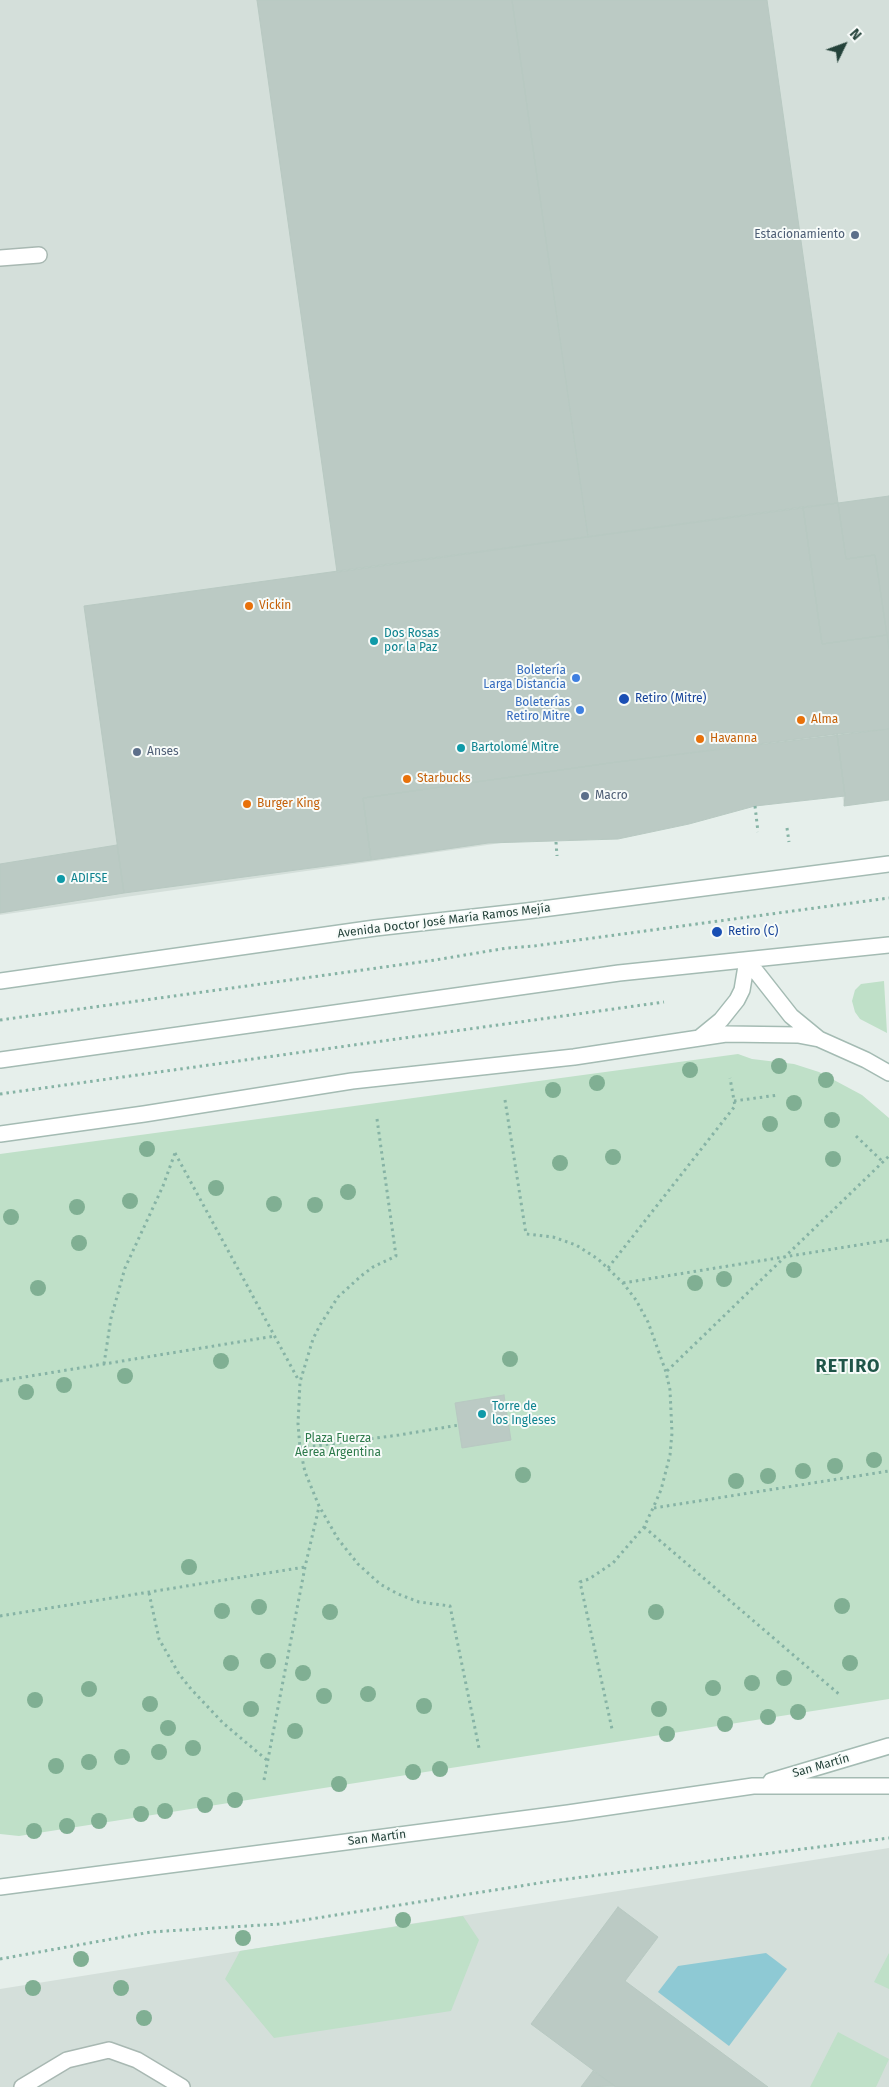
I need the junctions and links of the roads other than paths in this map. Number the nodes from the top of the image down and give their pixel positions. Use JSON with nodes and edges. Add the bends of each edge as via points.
{"nodes":[{"id":1,"x":39,"y":255,"type":"dead end"},
{"id":2,"x":0,"y":258,"type":"edge"},
{"id":3,"x":889,"y":864,"type":"edge"},
{"id":4,"x":889,"y":945,"type":"edge"},
{"id":5,"x":748,"y":960,"type":"junction"},
{"id":6,"x":0,"y":981,"type":"edge"},
{"id":7,"x":819,"y":1039,"type":"junction"},
{"id":8,"x":696,"y":1040,"type":"junction"},
{"id":9,"x":0,"y":1060,"type":"edge"},
{"id":10,"x":889,"y":1073,"type":"edge"},
{"id":11,"x":0,"y":1134,"type":"edge"},
{"id":12,"x":889,"y":1746,"type":"edge"},
{"id":13,"x":753,"y":1786,"type":"junction"},
{"id":14,"x":889,"y":1786,"type":"edge"},
{"id":15,"x":0,"y":1887,"type":"edge"},
{"id":16,"x":22,"y":2087,"type":"edge"},
{"id":17,"x":182,"y":2087,"type":"edge"}],
"edges":[{"from":1,"to":2,"type":"main road"},
{"from":3,"to":6,"type":"main road","name":"Avenida Doctor José María Ramos Mejía","via":[[375,928]]},
{"from":4,"to":5,"type":"main road"},
{"from":5,"to":7,"type":"main road","via":[[786,1010]]},
{"from":5,"to":8,"type":"main road","via":[[744,984],[737,1000],[721,1020]]},
{"from":5,"to":9,"type":"main road","via":[[610,974]]},
{"from":7,"to":8,"type":"main road","via":[[798,1035],[726,1034]]},
{"from":7,"to":10,"type":"main road"},
{"from":8,"to":11,"type":"main road","via":[[352,1081]]},
{"from":12,"to":13,"type":"main road","name":"San Martín"},
{"from":13,"to":14,"type":"main road","name":"San Martín"},
{"from":13,"to":15,"type":"main road","name":"San Martín"},
{"from":16,"to":17,"type":"main road","via":[[67,2060],[109,2050],[137,2060]]}]}
